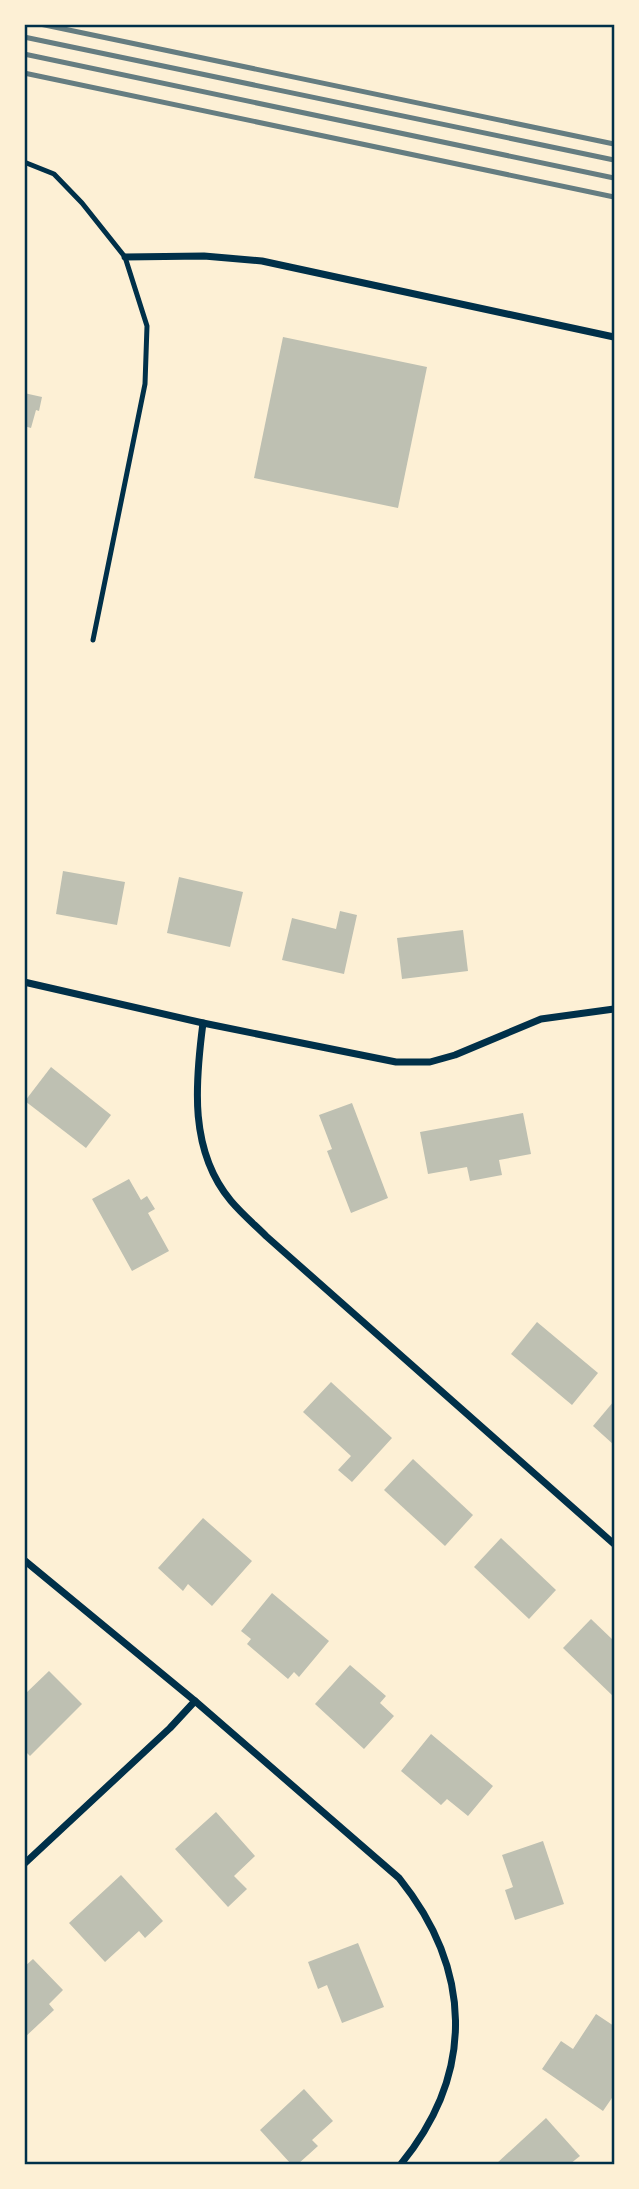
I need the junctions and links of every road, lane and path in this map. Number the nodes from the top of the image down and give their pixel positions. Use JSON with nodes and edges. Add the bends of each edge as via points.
{"nodes":[{"id":1,"x":24,"y":162,"type":"edge"},
{"id":2,"x":125,"y":257,"type":"junction"},
{"id":3,"x":614,"y":337,"type":"edge"},
{"id":4,"x":93,"y":640,"type":"dead end"},
{"id":5,"x":24,"y":982,"type":"edge"},
{"id":6,"x":614,"y":1009,"type":"edge"},
{"id":7,"x":203,"y":1023,"type":"junction"},
{"id":8,"x":614,"y":1544,"type":"edge"},
{"id":9,"x":24,"y":1560,"type":"edge"},
{"id":10,"x":195,"y":1701,"type":"junction"},
{"id":11,"x":24,"y":1864,"type":"edge"},
{"id":12,"x":401,"y":2165,"type":"edge"}],
"edges":[{"from":1,"to":2,"type":"lane","via":[[54,174]]},
{"from":2,"to":3,"type":"street","via":[[262,261]]},
{"from":2,"to":4,"type":"lane","via":[[147,327],[145,384]]},
{"from":5,"to":7,"type":"street"},
{"from":6,"to":7,"type":"street","via":[[541,1019],[430,1062],[396,1062]]},
{"from":7,"to":8,"type":"street","via":[[197,1108],[212,1171],[231,1201]]},
{"from":9,"to":10,"type":"street"},
{"from":10,"to":11,"type":"street"},
{"from":10,"to":12,"type":"street","via":[[399,1878],[437,1934],[454,1997],[454,2055],[434,2115]]}]}
